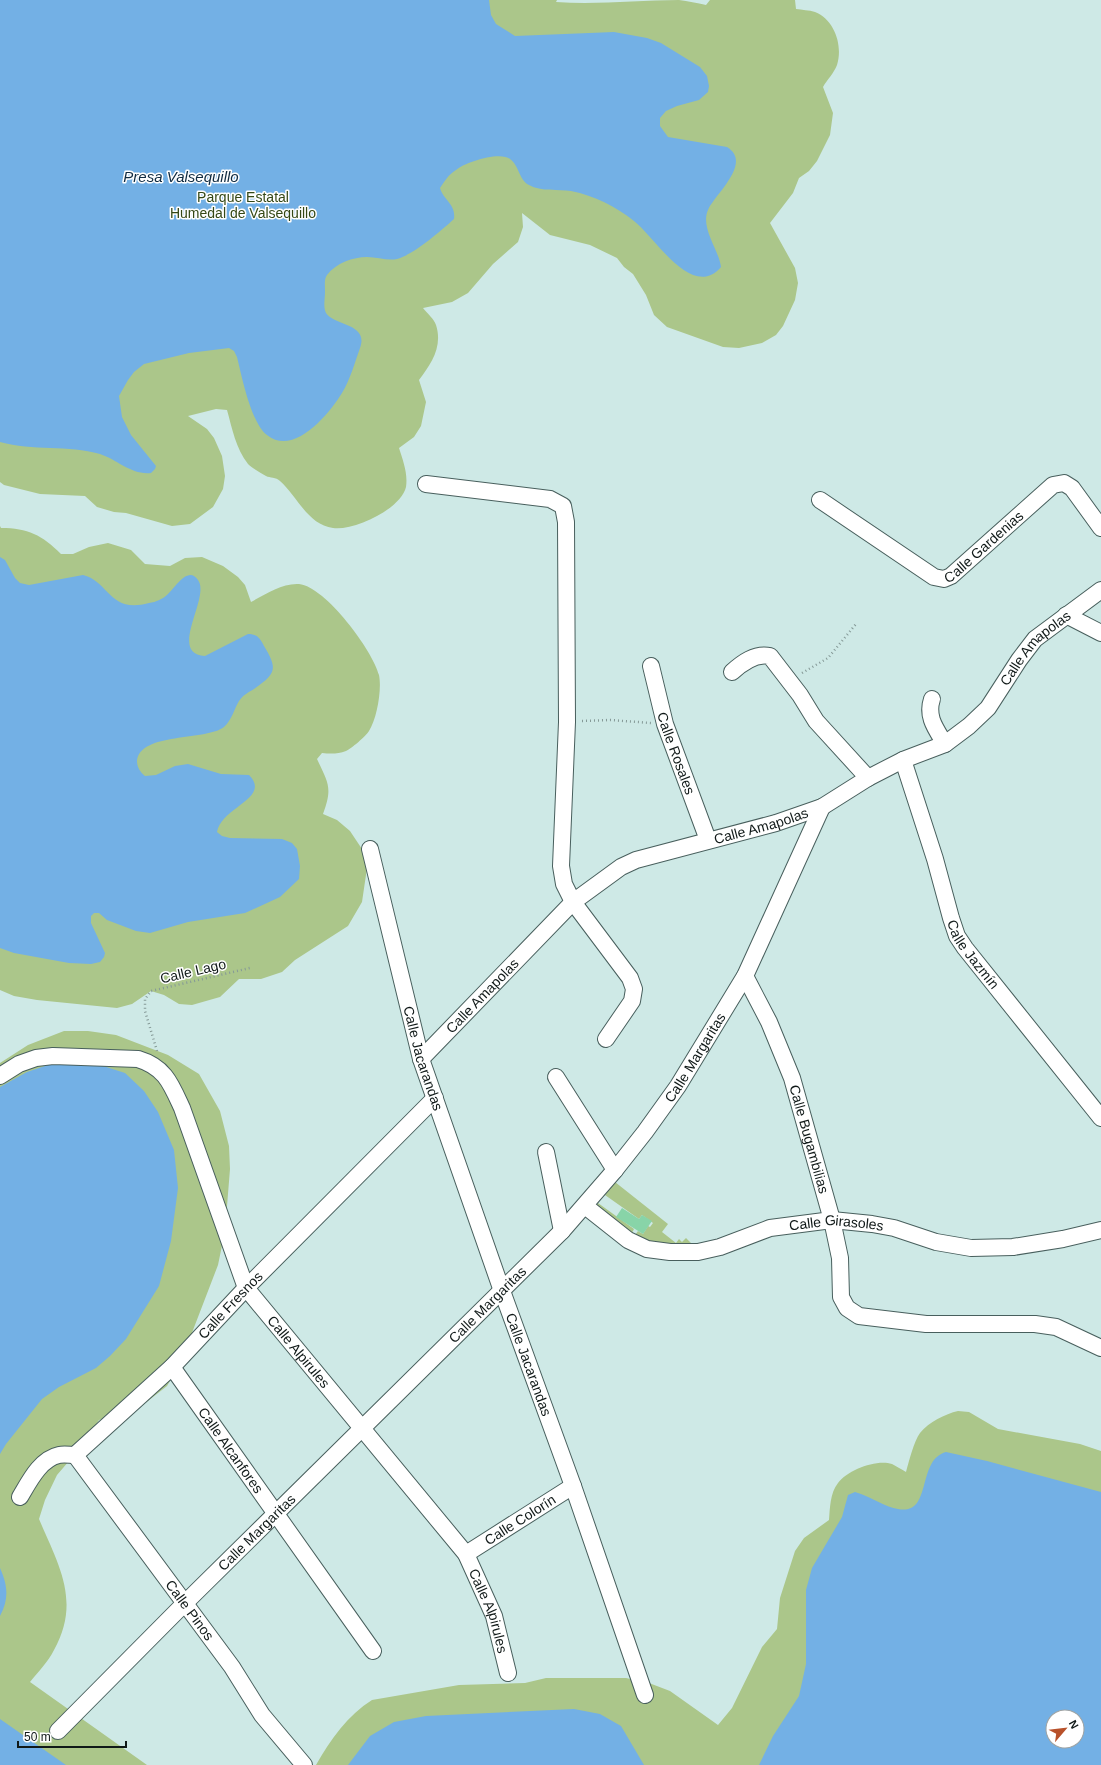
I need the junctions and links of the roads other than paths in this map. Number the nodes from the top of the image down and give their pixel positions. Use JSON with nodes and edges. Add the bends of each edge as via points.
{"nodes":[{"id":1,"x":426,"y":484,"type":"dead end"},
{"id":2,"x":820,"y":500,"type":"dead end"},
{"id":3,"x":1101,"y":528,"type":"edge"},
{"id":4,"x":1101,"y":590,"type":"edge"},
{"id":5,"x":1066,"y":615,"type":"junction"},
{"id":6,"x":1101,"y":633,"type":"edge"},
{"id":7,"x":651,"y":666,"type":"dead end"},
{"id":8,"x":732,"y":672,"type":"dead end"},
{"id":9,"x":932,"y":699,"type":"dead end"},
{"id":10,"x":945,"y":744,"type":"junction"},
{"id":11,"x":903,"y":760,"type":"junction"},
{"id":12,"x":868,"y":778,"type":"junction"},
{"id":13,"x":822,"y":807,"type":"junction"},
{"id":14,"x":708,"y":840,"type":"junction"},
{"id":15,"x":370,"y":849,"type":"dead end"},
{"id":16,"x":573,"y":902,"type":"junction"},
{"id":17,"x":745,"y":976,"type":"junction"},
{"id":18,"x":606,"y":1040,"type":"dead end"},
{"id":19,"x":421,"y":1059,"type":"junction"},
{"id":20,"x":0,"y":1076,"type":"edge"},
{"id":21,"x":556,"y":1076,"type":"dead end"},
{"id":22,"x":435,"y":1098,"type":"junction"},
{"id":23,"x":1101,"y":1118,"type":"edge"},
{"id":24,"x":546,"y":1152,"type":"dead end"},
{"id":25,"x":615,"y":1170,"type":"junction"},
{"id":26,"x":585,"y":1206,"type":"junction"},
{"id":27,"x":832,"y":1220,"type":"junction"},
{"id":28,"x":1101,"y":1230,"type":"edge"},
{"id":29,"x":562,"y":1231,"type":"junction"},
{"id":30,"x":246,"y":1288,"type":"junction"},
{"id":31,"x":502,"y":1291,"type":"junction"},
{"id":32,"x":1101,"y":1348,"type":"edge"},
{"id":33,"x":172,"y":1367,"type":"junction"},
{"id":34,"x":363,"y":1429,"type":"junction"},
{"id":35,"x":75,"y":1455,"type":"junction"},
{"id":36,"x":573,"y":1486,"type":"junction"},
{"id":37,"x":20,"y":1497,"type":"dead end"},
{"id":38,"x":276,"y":1514,"type":"junction"},
{"id":39,"x":466,"y":1554,"type":"junction"},
{"id":40,"x":185,"y":1602,"type":"junction"},
{"id":41,"x":373,"y":1651,"type":"dead end"},
{"id":42,"x":508,"y":1673,"type":"dead end"},
{"id":43,"x":645,"y":1695,"type":"dead end"},
{"id":44,"x":58,"y":1731,"type":"dead end"},
{"id":45,"x":304,"y":1765,"type":"edge"}],
"edges":[{"from":1,"to":16,"type":"street","via":[[550,499],[562,506],[566,522],[568,722],[561,866],[564,884]]},
{"from":2,"to":3,"type":"street","name":"Calle Gardenias","via":[[934,577],[944,579],[952,576],[1053,486],[1064,483],[1072,488]]},
{"from":4,"to":5,"type":"street","name":"Calle Amapolas"},
{"from":5,"to":6,"type":"street"},
{"from":5,"to":10,"type":"street","name":"Calle Amapolas","via":[[1035,639],[988,708],[970,726]]},
{"from":7,"to":14,"type":"street","name":"Calle Rosales","via":[[665,724]]},
{"from":8,"to":12,"type":"street","via":[[753,658],[770,656],[790,680],[816,721]]},
{"from":9,"to":10,"type":"street","via":[[931,718]]},
{"from":10,"to":11,"type":"street","name":"Calle Amapolas"},
{"from":11,"to":12,"type":"street","name":"Calle Amapolas"},
{"from":11,"to":23,"type":"street","name":"Calle Jazmín","via":[[957,936]]},
{"from":12,"to":13,"type":"street","name":"Calle Amapolas"},
{"from":13,"to":14,"type":"street","name":"Calle Amapolas","via":[[776,823]]},
{"from":13,"to":17,"type":"street","name":"Calle Margaritas"},
{"from":14,"to":16,"type":"street","name":"Calle Amapolas","via":[[636,860],[621,867]]},
{"from":15,"to":19,"type":"street","name":"Calle Jacarandas"},
{"from":16,"to":18,"type":"street","via":[[630,978],[634,989],[632,1001]]},
{"from":16,"to":19,"type":"street","name":"Calle Amapolas"},
{"from":17,"to":25,"type":"street","name":"Calle Margaritas","via":[[678,1086]]},
{"from":17,"to":27,"type":"street","name":"Calle Bugambilias","via":[[769,1022],[792,1078]]},
{"from":19,"to":22,"type":"street","name":"Calle Jacarandas"},
{"from":20,"to":30,"type":"street","name":"Calle Alpirules","via":[[19,1064],[53,1056],[138,1059],[151,1062],[165,1075],[182,1108]]},
{"from":21,"to":25,"type":"street"},
{"from":22,"to":30,"type":"street","name":"Calle Fresnos"},
{"from":22,"to":31,"type":"street","name":"Calle Jacarandas"},
{"from":24,"to":29,"type":"street"},
{"from":25,"to":26,"type":"street","name":"Calle Margaritas"},
{"from":26,"to":27,"type":"street","name":"Calle Girasoles","via":[[628,1240],[647,1249],[670,1252],[698,1252],[720,1247],[770,1228]]},
{"from":26,"to":29,"type":"street","name":"Calle Margaritas"},
{"from":27,"to":28,"type":"street","name":"Calle Girasoles","via":[[894,1228],[936,1242],[971,1248],[1013,1247]]},
{"from":27,"to":32,"type":"street","name":"Calle Bugambilias","via":[[840,1258],[841,1297],[847,1308],[859,1316],[926,1324],[1035,1324],[1056,1327]]},
{"from":29,"to":31,"type":"street","name":"Calle Margaritas"},
{"from":30,"to":33,"type":"street","name":"Calle Fresnos"},
{"from":30,"to":34,"type":"street","name":"Calle Alpirules"},
{"from":31,"to":34,"type":"street","name":"Calle Margaritas"},
{"from":31,"to":36,"type":"street","name":"Calle Jacarandas"},
{"from":33,"to":35,"type":"street","name":"Calle Fresnos"},
{"from":33,"to":38,"type":"street","name":"Calle Alcanfores"},
{"from":34,"to":38,"type":"street","name":"Calle Margaritas"},
{"from":34,"to":39,"type":"street","name":"Calle Alpirules"},
{"from":35,"to":37,"type":"street","via":[[59,1455],[48,1460]]},
{"from":35,"to":40,"type":"street","name":"Calle Pinos"},
{"from":36,"to":39,"type":"street","name":"Calle Colorín"},
{"from":36,"to":43,"type":"street","name":"Calle Jacarandas"},
{"from":38,"to":40,"type":"street","name":"Calle Margaritas"},
{"from":38,"to":41,"type":"street","name":"Calle Alcanfores"},
{"from":39,"to":42,"type":"street","name":"Calle Alpirules","via":[[494,1616]]},
{"from":40,"to":44,"type":"street","name":"Calle Margaritas"},
{"from":40,"to":45,"type":"street","name":"Calle Pinos","via":[[232,1667],[262,1715]]}]}
